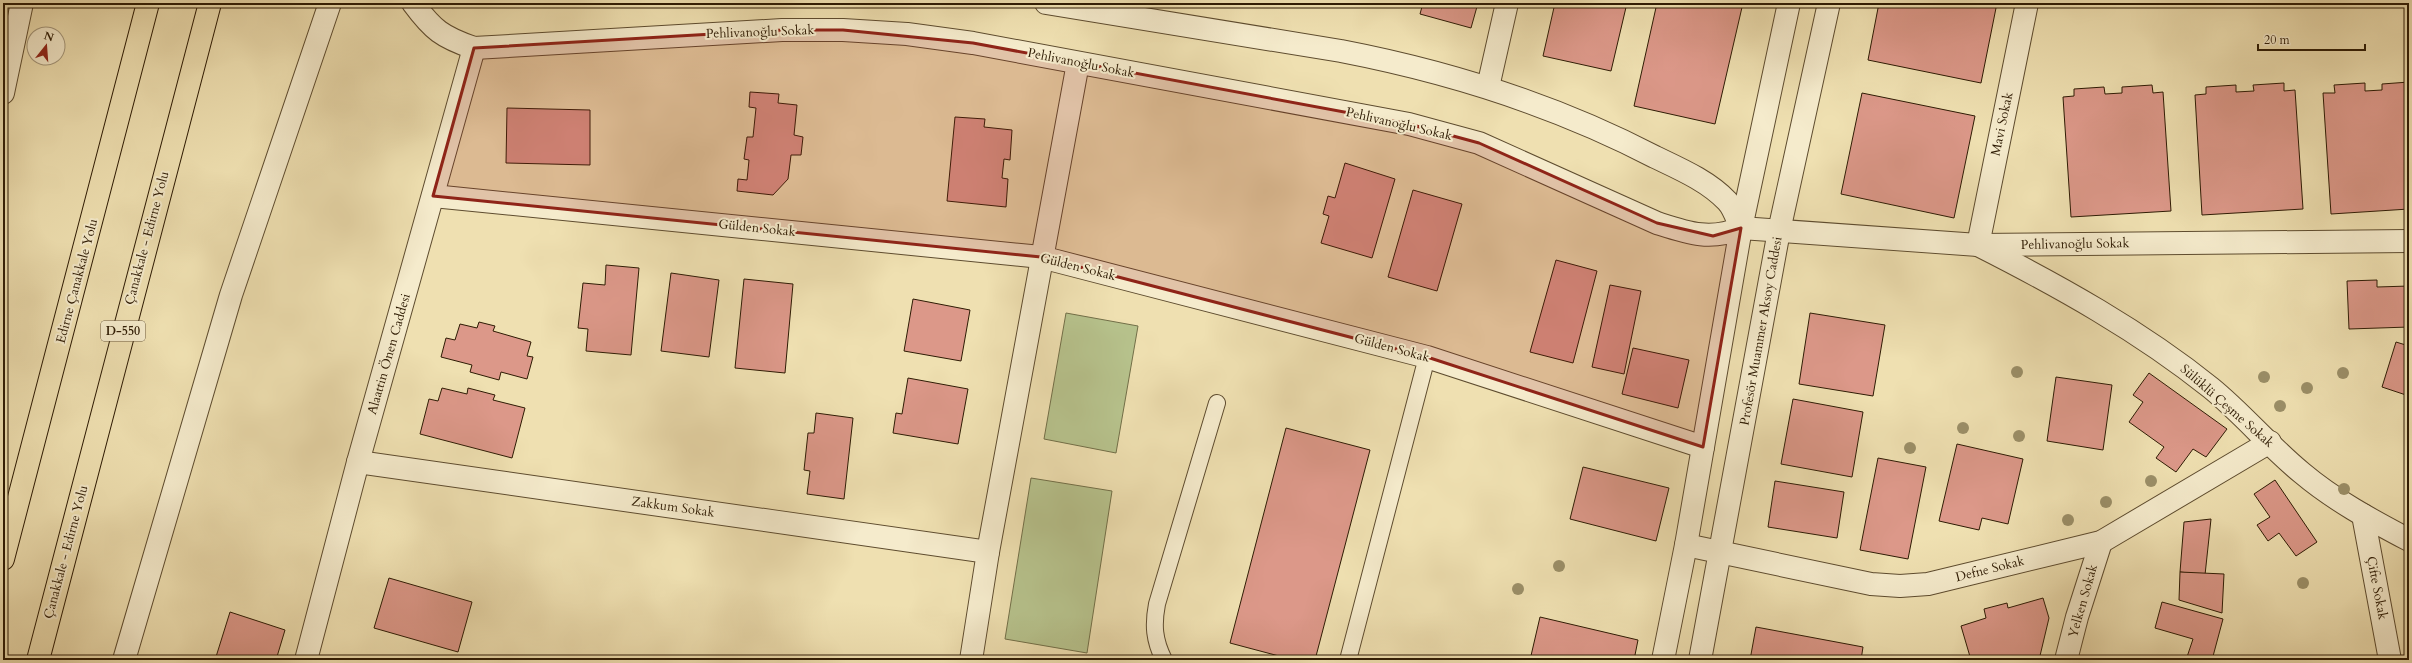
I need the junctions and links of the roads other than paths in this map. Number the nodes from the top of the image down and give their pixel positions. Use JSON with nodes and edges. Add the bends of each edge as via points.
{"nodes":[{"id":1,"x":22,"y":3,"type":"edge"},
{"id":2,"x":148,"y":3,"type":"edge"},
{"id":3,"x":210,"y":3,"type":"edge"},
{"id":4,"x":330,"y":3,"type":"edge"},
{"id":5,"x":413,"y":3,"type":"edge"},
{"id":6,"x":1046,"y":3,"type":"edge"},
{"id":7,"x":1507,"y":3,"type":"edge"},
{"id":8,"x":1789,"y":3,"type":"edge"},
{"id":9,"x":1829,"y":3,"type":"edge"},
{"id":10,"x":2027,"y":3,"type":"edge"},
{"id":11,"x":1083,"y":6,"type":"edge"},
{"id":12,"x":474,"y":48,"type":"junction"},
{"id":13,"x":1078,"y":63,"type":"junction"},
{"id":14,"x":1488,"y":87,"type":"junction"},
{"id":15,"x":3,"y":93,"type":"edge"},
{"id":16,"x":433,"y":196,"type":"junction"},
{"id":17,"x":1741,"y":228,"type":"junction"},
{"id":18,"x":1779,"y":231,"type":"junction"},
{"id":19,"x":2409,"y":241,"type":"edge"},
{"id":20,"x":1978,"y":245,"type":"junction"},
{"id":21,"x":1041,"y":257,"type":"junction"},
{"id":22,"x":1427,"y":357,"type":"junction"},
{"id":23,"x":1216,"y":403,"type":"dead end"},
{"id":24,"x":2270,"y":442,"type":"junction"},
{"id":25,"x":1703,"y":447,"type":"junction"},
{"id":26,"x":358,"y":462,"type":"junction"},
{"id":27,"x":2363,"y":516,"type":"junction"},
{"id":28,"x":2409,"y":540,"type":"edge"},
{"id":29,"x":2101,"y":542,"type":"junction"},
{"id":30,"x":1686,"y":545,"type":"junction"},
{"id":31,"x":988,"y":552,"type":"junction"},
{"id":32,"x":1720,"y":552,"type":"junction"},
{"id":33,"x":3,"y":559,"type":"edge"},
{"id":34,"x":38,"y":660,"type":"edge"},
{"id":35,"x":124,"y":660,"type":"edge"},
{"id":36,"x":306,"y":660,"type":"edge"},
{"id":37,"x":971,"y":660,"type":"edge"},
{"id":38,"x":1164,"y":660,"type":"edge"},
{"id":39,"x":1348,"y":660,"type":"edge"},
{"id":40,"x":1663,"y":660,"type":"edge"},
{"id":41,"x":1700,"y":660,"type":"edge"},
{"id":42,"x":2066,"y":660,"type":"edge"},
{"id":43,"x":2390,"y":660,"type":"edge"}],
"edges":[{"from":1,"to":15,"type":"street"},
{"from":2,"to":33,"type":"highway","name":"Edirne Çanakkale Yolu"},
{"from":3,"to":34,"type":"highway","name":"Çanakkale - Edirne Yolu","number":"D-550"},
{"from":4,"to":35,"type":"street","via":[[231,295]]},
{"from":5,"to":12,"type":"street","name":"Pehlivanoğlu Sokak","via":[[431,26],[451,40]]},
{"from":6,"to":11,"type":"street"},
{"from":7,"to":14,"type":"street"},
{"from":8,"to":17,"type":"street"},
{"from":9,"to":18,"type":"street","name":"Profesör Muammer Aksoy Caddesi"},
{"from":10,"to":20,"type":"street","name":"Mavi Sokak"},
{"from":11,"to":14,"type":"street","via":[[1381,59]]},
{"from":12,"to":13,"type":"street","name":"Pehlivanoğlu Sokak","via":[[782,30],[843,30],[907,34],[973,43]]},
{"from":12,"to":16,"type":"street","name":"Alaattin Önen Caddesi"},
{"from":13,"to":17,"type":"street","name":"Pehlivanoğlu Sokak","via":[[1409,124],[1479,143],[1657,223],[1684,232],[1713,236]]},
{"from":13,"to":21,"type":"street"},
{"from":14,"to":17,"type":"street","via":[[1636,146],[1693,176],[1728,202]]},
{"from":16,"to":21,"type":"street","name":"Gülden Sokak"},
{"from":16,"to":26,"type":"street","name":"Alaattin Önen Caddesi"},
{"from":17,"to":18,"type":"street","name":"Pehlivanoğlu Sokak"},
{"from":17,"to":25,"type":"street"},
{"from":18,"to":20,"type":"street","name":"Pehlivanoğlu Sokak"},
{"from":18,"to":32,"type":"street","name":"Profesör Muammer Aksoy Caddesi"},
{"from":19,"to":20,"type":"street","name":"Pehlivanoğlu Sokak"},
{"from":20,"to":24,"type":"street","name":"Sülüklü Çeşme Sokak","via":[[2078,299],[2156,347],[2212,389]]},
{"from":21,"to":22,"type":"street","name":"Gülden Sokak"},
{"from":21,"to":31,"type":"street"},
{"from":22,"to":25,"type":"street","name":"Gülden Sokak"},
{"from":22,"to":39,"type":"lane"},
{"from":23,"to":38,"type":"lane","via":[[1157,604],[1154,636]]},
{"from":24,"to":27,"type":"street","name":"Sülüklü Çeşme Sokak","via":[[2312,481]]},
{"from":24,"to":29,"type":"street","name":"Defne Sokak"},
{"from":25,"to":30,"type":"street"},
{"from":26,"to":31,"type":"street","name":"Zakkum Sokak"},
{"from":26,"to":36,"type":"street","name":"Alaattin Önen Caddesi"},
{"from":27,"to":28,"type":"street","name":"Sülüklü Çeşme Sokak"},
{"from":27,"to":43,"type":"street","name":"Çifte Sokak"},
{"from":29,"to":32,"type":"street","name":"Defne Sokak","via":[[1953,578],[1900,586],[1871,584]]},
{"from":29,"to":42,"type":"street","name":"Yelken Sokak"},
{"from":30,"to":32,"type":"street","name":"Defne Sokak"},
{"from":30,"to":40,"type":"street"},
{"from":31,"to":37,"type":"street"},
{"from":32,"to":41,"type":"street","name":"Profesör Muammer Aksoy Caddesi"}]}
